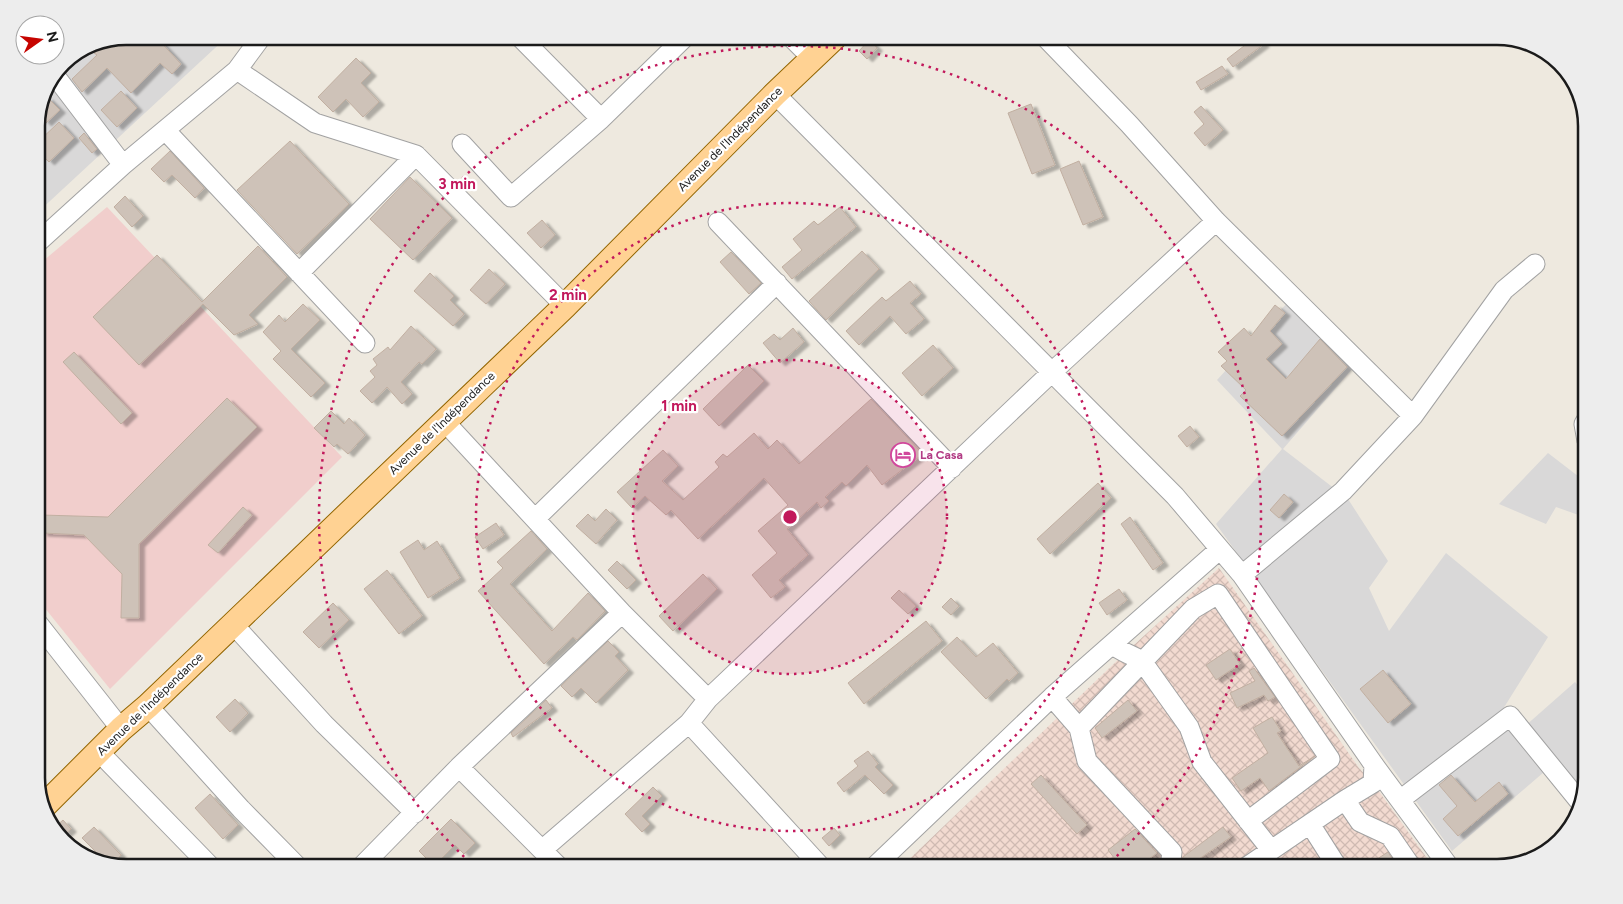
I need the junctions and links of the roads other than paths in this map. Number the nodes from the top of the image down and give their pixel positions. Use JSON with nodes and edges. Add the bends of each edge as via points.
{"nodes":[{"id":1,"x":255,"y":45,"type":"edge"},
{"id":2,"x":528,"y":45,"type":"edge"},
{"id":3,"x":677,"y":45,"type":"edge"},
{"id":4,"x":799,"y":45,"type":"edge"},
{"id":5,"x":826,"y":45,"type":"edge"},
{"id":6,"x":1053,"y":45,"type":"edge"},
{"id":7,"x":812,"y":58,"type":"junction"},
{"id":8,"x":237,"y":70,"type":"junction"},
{"id":9,"x":59,"y":81,"type":"edge"},
{"id":10,"x":775,"y":94,"type":"junction"},
{"id":11,"x":601,"y":118,"type":"junction"},
{"id":12,"x":166,"y":131,"type":"junction"},
{"id":13,"x":462,"y":144,"type":"dead end"},
{"id":14,"x":416,"y":155,"type":"junction"},
{"id":15,"x":123,"y":165,"type":"junction"},
{"id":16,"x":1216,"y":220,"type":"junction"},
{"id":17,"x":718,"y":222,"type":"dead end"},
{"id":18,"x":45,"y":236,"type":"edge"},
{"id":19,"x":1535,"y":264,"type":"dead end"},
{"id":20,"x":299,"y":273,"type":"junction"},
{"id":21,"x":777,"y":283,"type":"junction"},
{"id":22,"x":565,"y":306,"type":"junction"},
{"id":23,"x":365,"y":343,"type":"dead end"},
{"id":24,"x":1051,"y":373,"type":"junction"},
{"id":25,"x":1413,"y":416,"type":"junction"},
{"id":26,"x":444,"y":421,"type":"junction"},
{"id":27,"x":952,"y":468,"type":"junction"},
{"id":28,"x":536,"y":518,"type":"junction"},
{"id":29,"x":1220,"y":549,"type":"junction"},
{"id":30,"x":1242,"y":575,"type":"junction"},
{"id":31,"x":622,"y":613,"type":"junction"},
{"id":32,"x":233,"y":624,"type":"junction"},
{"id":33,"x":45,"y":632,"type":"edge"},
{"id":34,"x":1112,"y":644,"type":"junction"},
{"id":35,"x":1142,"y":661,"type":"junction"},
{"id":36,"x":1052,"y":697,"type":"junction"},
{"id":37,"x":708,"y":699,"type":"junction"},
{"id":38,"x":148,"y":706,"type":"junction"},
{"id":39,"x":690,"y":723,"type":"junction"},
{"id":40,"x":1079,"y":728,"type":"junction"},
{"id":41,"x":121,"y":729,"type":"junction"},
{"id":42,"x":99,"y":752,"type":"junction"},
{"id":43,"x":1374,"y":765,"type":"junction"},
{"id":44,"x":459,"y":768,"type":"junction"},
{"id":45,"x":1575,"y":796,"type":"edge"},
{"id":46,"x":1345,"y":800,"type":"junction"},
{"id":47,"x":1400,"y":800,"type":"junction"},
{"id":48,"x":49,"y":802,"type":"edge"},
{"id":49,"x":415,"y":812,"type":"junction"},
{"id":50,"x":1248,"y":821,"type":"junction"},
{"id":51,"x":1310,"y":824,"type":"junction"},
{"id":52,"x":542,"y":850,"type":"junction"},
{"id":53,"x":1270,"y":858,"type":"edge"},
{"id":54,"x":203,"y":859,"type":"edge"},
{"id":55,"x":290,"y":859,"type":"edge"},
{"id":56,"x":369,"y":859,"type":"edge"},
{"id":57,"x":551,"y":859,"type":"edge"},
{"id":58,"x":814,"y":859,"type":"edge"},
{"id":59,"x":882,"y":859,"type":"edge"},
{"id":60,"x":1171,"y":859,"type":"edge"},
{"id":61,"x":1332,"y":859,"type":"edge"},
{"id":62,"x":1406,"y":859,"type":"edge"},
{"id":63,"x":1443,"y":859,"type":"edge"}],
"edges":[{"from":1,"to":8,"type":"street"},
{"from":2,"to":11,"type":"street"},
{"from":3,"to":11,"type":"street"},
{"from":4,"to":7,"type":"street"},
{"from":5,"to":7,"type":"main road","name":"Avenue de l'Indépendance"},
{"from":6,"to":16,"type":"street"},
{"from":7,"to":10,"type":"main road","name":"Avenue de l'Indépendance"},
{"from":8,"to":12,"type":"street"},
{"from":8,"to":14,"type":"street","via":[[315,123]]},
{"from":9,"to":15,"type":"street"},
{"from":10,"to":22,"type":"main road","name":"Avenue de l'Indépendance"},
{"from":10,"to":24,"type":"street"},
{"from":11,"to":13,"type":"street","via":[[511,197]]},
{"from":12,"to":15,"type":"street"},
{"from":12,"to":20,"type":"street"},
{"from":14,"to":20,"type":"street"},
{"from":14,"to":22,"type":"street"},
{"from":15,"to":18,"type":"street"},
{"from":16,"to":24,"type":"street"},
{"from":16,"to":25,"type":"street"},
{"from":17,"to":21,"type":"street"},
{"from":19,"to":25,"type":"street","via":[[1504,290]]},
{"from":20,"to":23,"type":"street"},
{"from":21,"to":27,"type":"street"},
{"from":21,"to":28,"type":"street"},
{"from":22,"to":26,"type":"main road","name":"Avenue de l'Indépendance"},
{"from":24,"to":27,"type":"street"},
{"from":24,"to":29,"type":"street","via":[[1175,496]]},
{"from":25,"to":30,"type":"street","via":[[1343,491]]},
{"from":26,"to":28,"type":"street"},
{"from":26,"to":32,"type":"main road","name":"Avenue de l'Indépendance"},
{"from":27,"to":37,"type":"street"},
{"from":28,"to":31,"type":"street"},
{"from":29,"to":30,"type":"street"},
{"from":29,"to":34,"type":"street"},
{"from":30,"to":43,"type":"street"},
{"from":31,"to":37,"type":"street"},
{"from":31,"to":44,"type":"street"},
{"from":32,"to":38,"type":"main road","name":"Avenue de l'Indépendance"},
{"from":32,"to":49,"type":"street","via":[[324,724]]},
{"from":33,"to":41,"type":"street"},
{"from":34,"to":35,"type":"street","via":[[1124,654]]},
{"from":34,"to":36,"type":"street"},
{"from":35,"to":40,"type":"street"},
{"from":35,"to":50,"type":"street","via":[[1189,727],[1202,762]]},
{"from":35,"to":50,"type":"street","via":[[1193,609],[1218,594],[1330,759]]},
{"from":36,"to":40,"type":"street"},
{"from":36,"to":59,"type":"street"},
{"from":37,"to":39,"type":"street"},
{"from":38,"to":41,"type":"main road","name":"Avenue de l'Indépendance"},
{"from":38,"to":55,"type":"street","via":[[241,810]]},
{"from":39,"to":52,"type":"street"},
{"from":39,"to":58,"type":"street"},
{"from":40,"to":60,"type":"street","via":[[1087,761],[1172,852]]},
{"from":41,"to":42,"type":"main road","name":"Avenue de l'Indépendance"},
{"from":42,"to":48,"type":"main road","name":"Avenue de l'Indépendance"},
{"from":42,"to":54,"type":"street"},
{"from":43,"to":46,"type":"street","via":[[1373,783]]},
{"from":43,"to":47,"type":"street"},
{"from":44,"to":49,"type":"street"},
{"from":44,"to":52,"type":"street"},
{"from":45,"to":47,"type":"street","via":[[1510,716]]},
{"from":46,"to":51,"type":"street"},
{"from":46,"to":62,"type":"street","via":[[1360,822],[1390,836]]},
{"from":47,"to":63,"type":"street"},
{"from":49,"to":56,"type":"street"},
{"from":50,"to":53,"type":"street"},
{"from":51,"to":53,"type":"street"},
{"from":51,"to":61,"type":"street"},
{"from":52,"to":57,"type":"street"}]}
